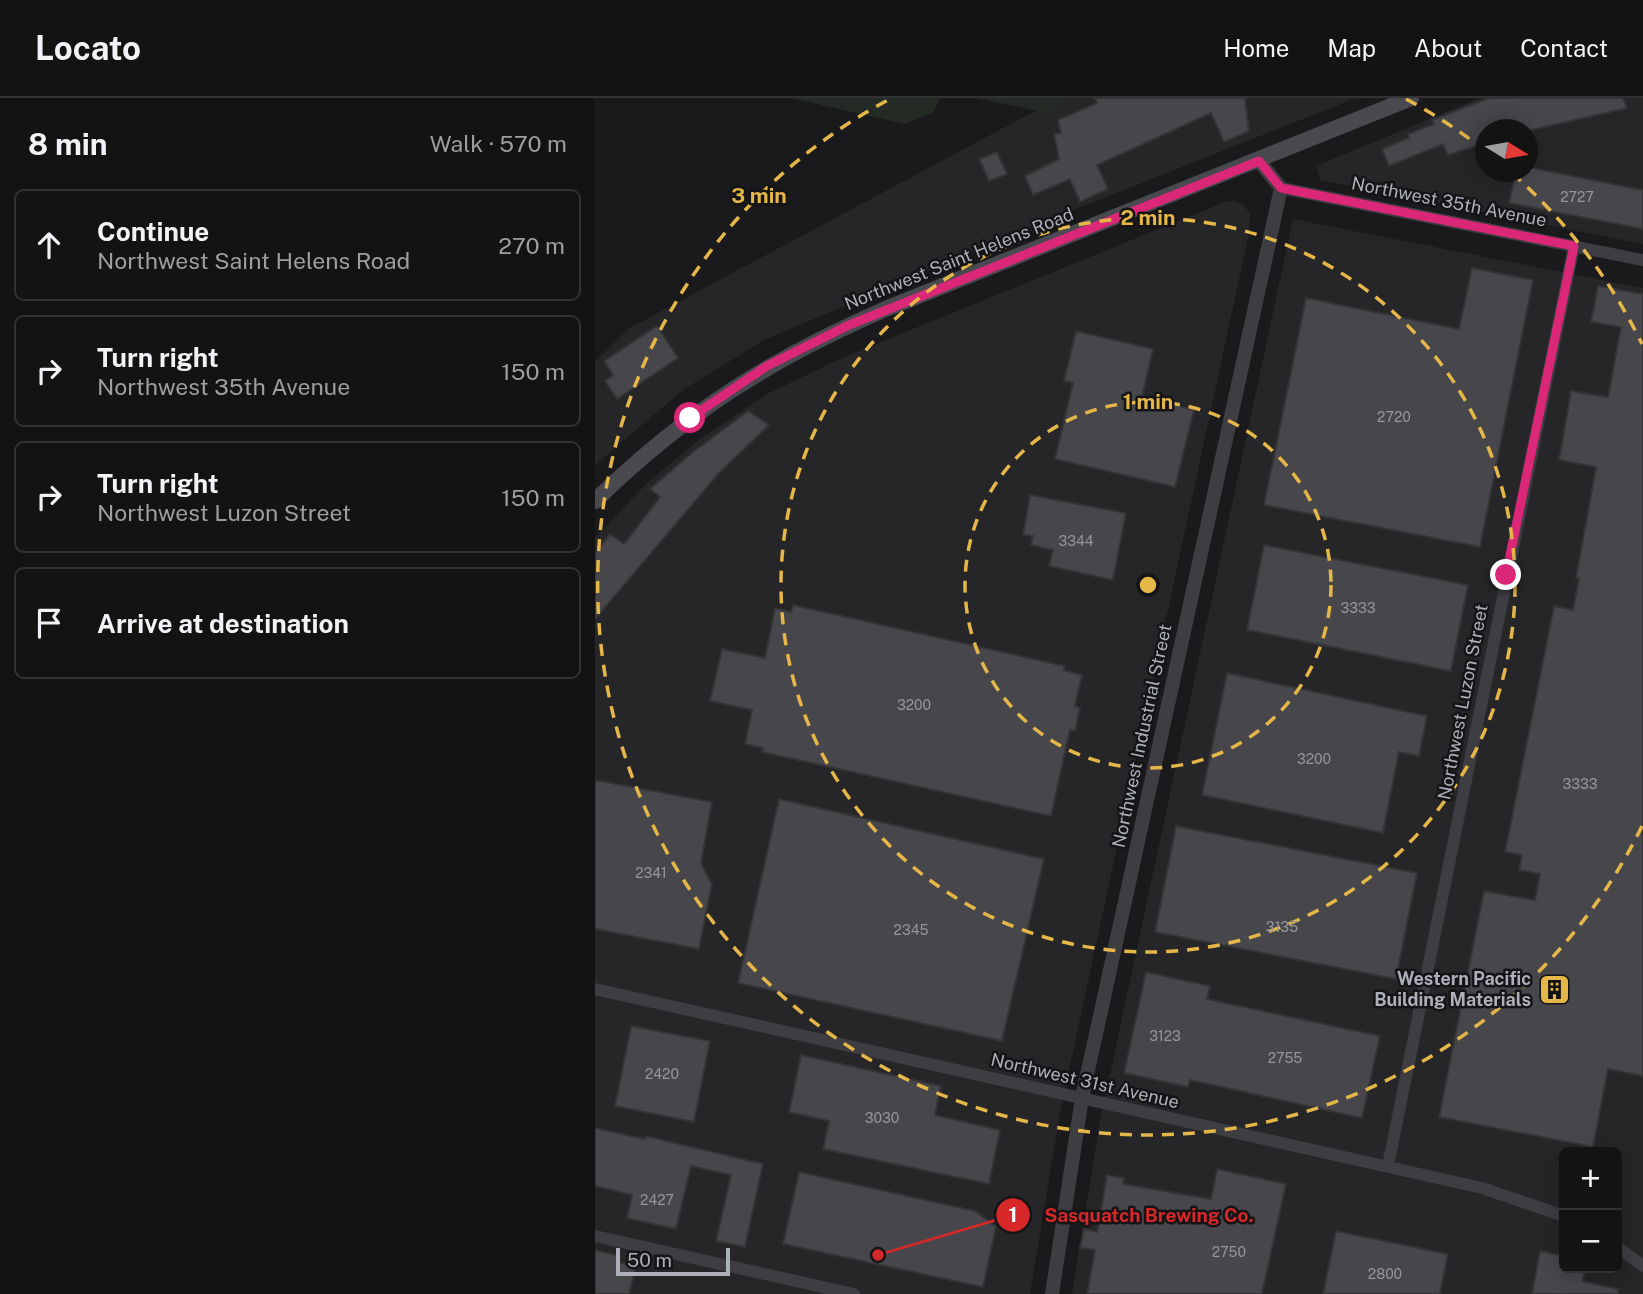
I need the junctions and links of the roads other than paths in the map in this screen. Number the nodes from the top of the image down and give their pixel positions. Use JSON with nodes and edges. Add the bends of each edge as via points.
{"nodes":[{"id":1,"x":1411,"y":98,"type":"edge"},
{"id":2,"x":1259,"y":161,"type":"junction"},
{"id":3,"x":1281,"y":188,"type":"junction"},
{"id":4,"x":1574,"y":246,"type":"junction"},
{"id":5,"x":1643,"y":260,"type":"edge"},
{"id":6,"x":595,"y":501,"type":"edge"},
{"id":7,"x":595,"y":989,"type":"edge"},
{"id":8,"x":1082,"y":1098,"type":"junction"},
{"id":9,"x":1388,"y":1166,"type":"junction"},
{"id":10,"x":1559,"y":1214,"type":"edge"},
{"id":11,"x":595,"y":1236,"type":"edge"},
{"id":12,"x":1622,"y":1251,"type":"edge"},
{"id":13,"x":1643,"y":1266,"type":"edge"},
{"id":14,"x":854,"y":1294,"type":"edge"},
{"id":15,"x":1052,"y":1294,"type":"edge"}],
"edges":[{"from":1,"to":2,"type":"main road","name":"Northwest Saint Helens Road"},
{"from":2,"to":3,"type":"street"},
{"from":2,"to":6,"type":"main road","name":"Northwest Saint Helens Road","via":[[802,346],[692,417]]},
{"from":3,"to":4,"type":"street","name":"Northwest 35th Avenue"},
{"from":3,"to":8,"type":"street","name":"Northwest Industrial Street"},
{"from":4,"to":5,"type":"street","name":"Northwest 35th Avenue"},
{"from":4,"to":9,"type":"street","name":"Northwest Luzon Street"},
{"from":7,"to":8,"type":"street","name":"Northwest 31st Avenue"},
{"from":8,"to":9,"type":"street","name":"Northwest 31st Avenue"},
{"from":8,"to":15,"type":"street","name":"Northwest Industrial Street"},
{"from":9,"to":10,"type":"street","name":"Northwest 31st Avenue","via":[[1502,1193]]},
{"from":11,"to":14,"type":"street"},
{"from":12,"to":13,"type":"street"}]}
